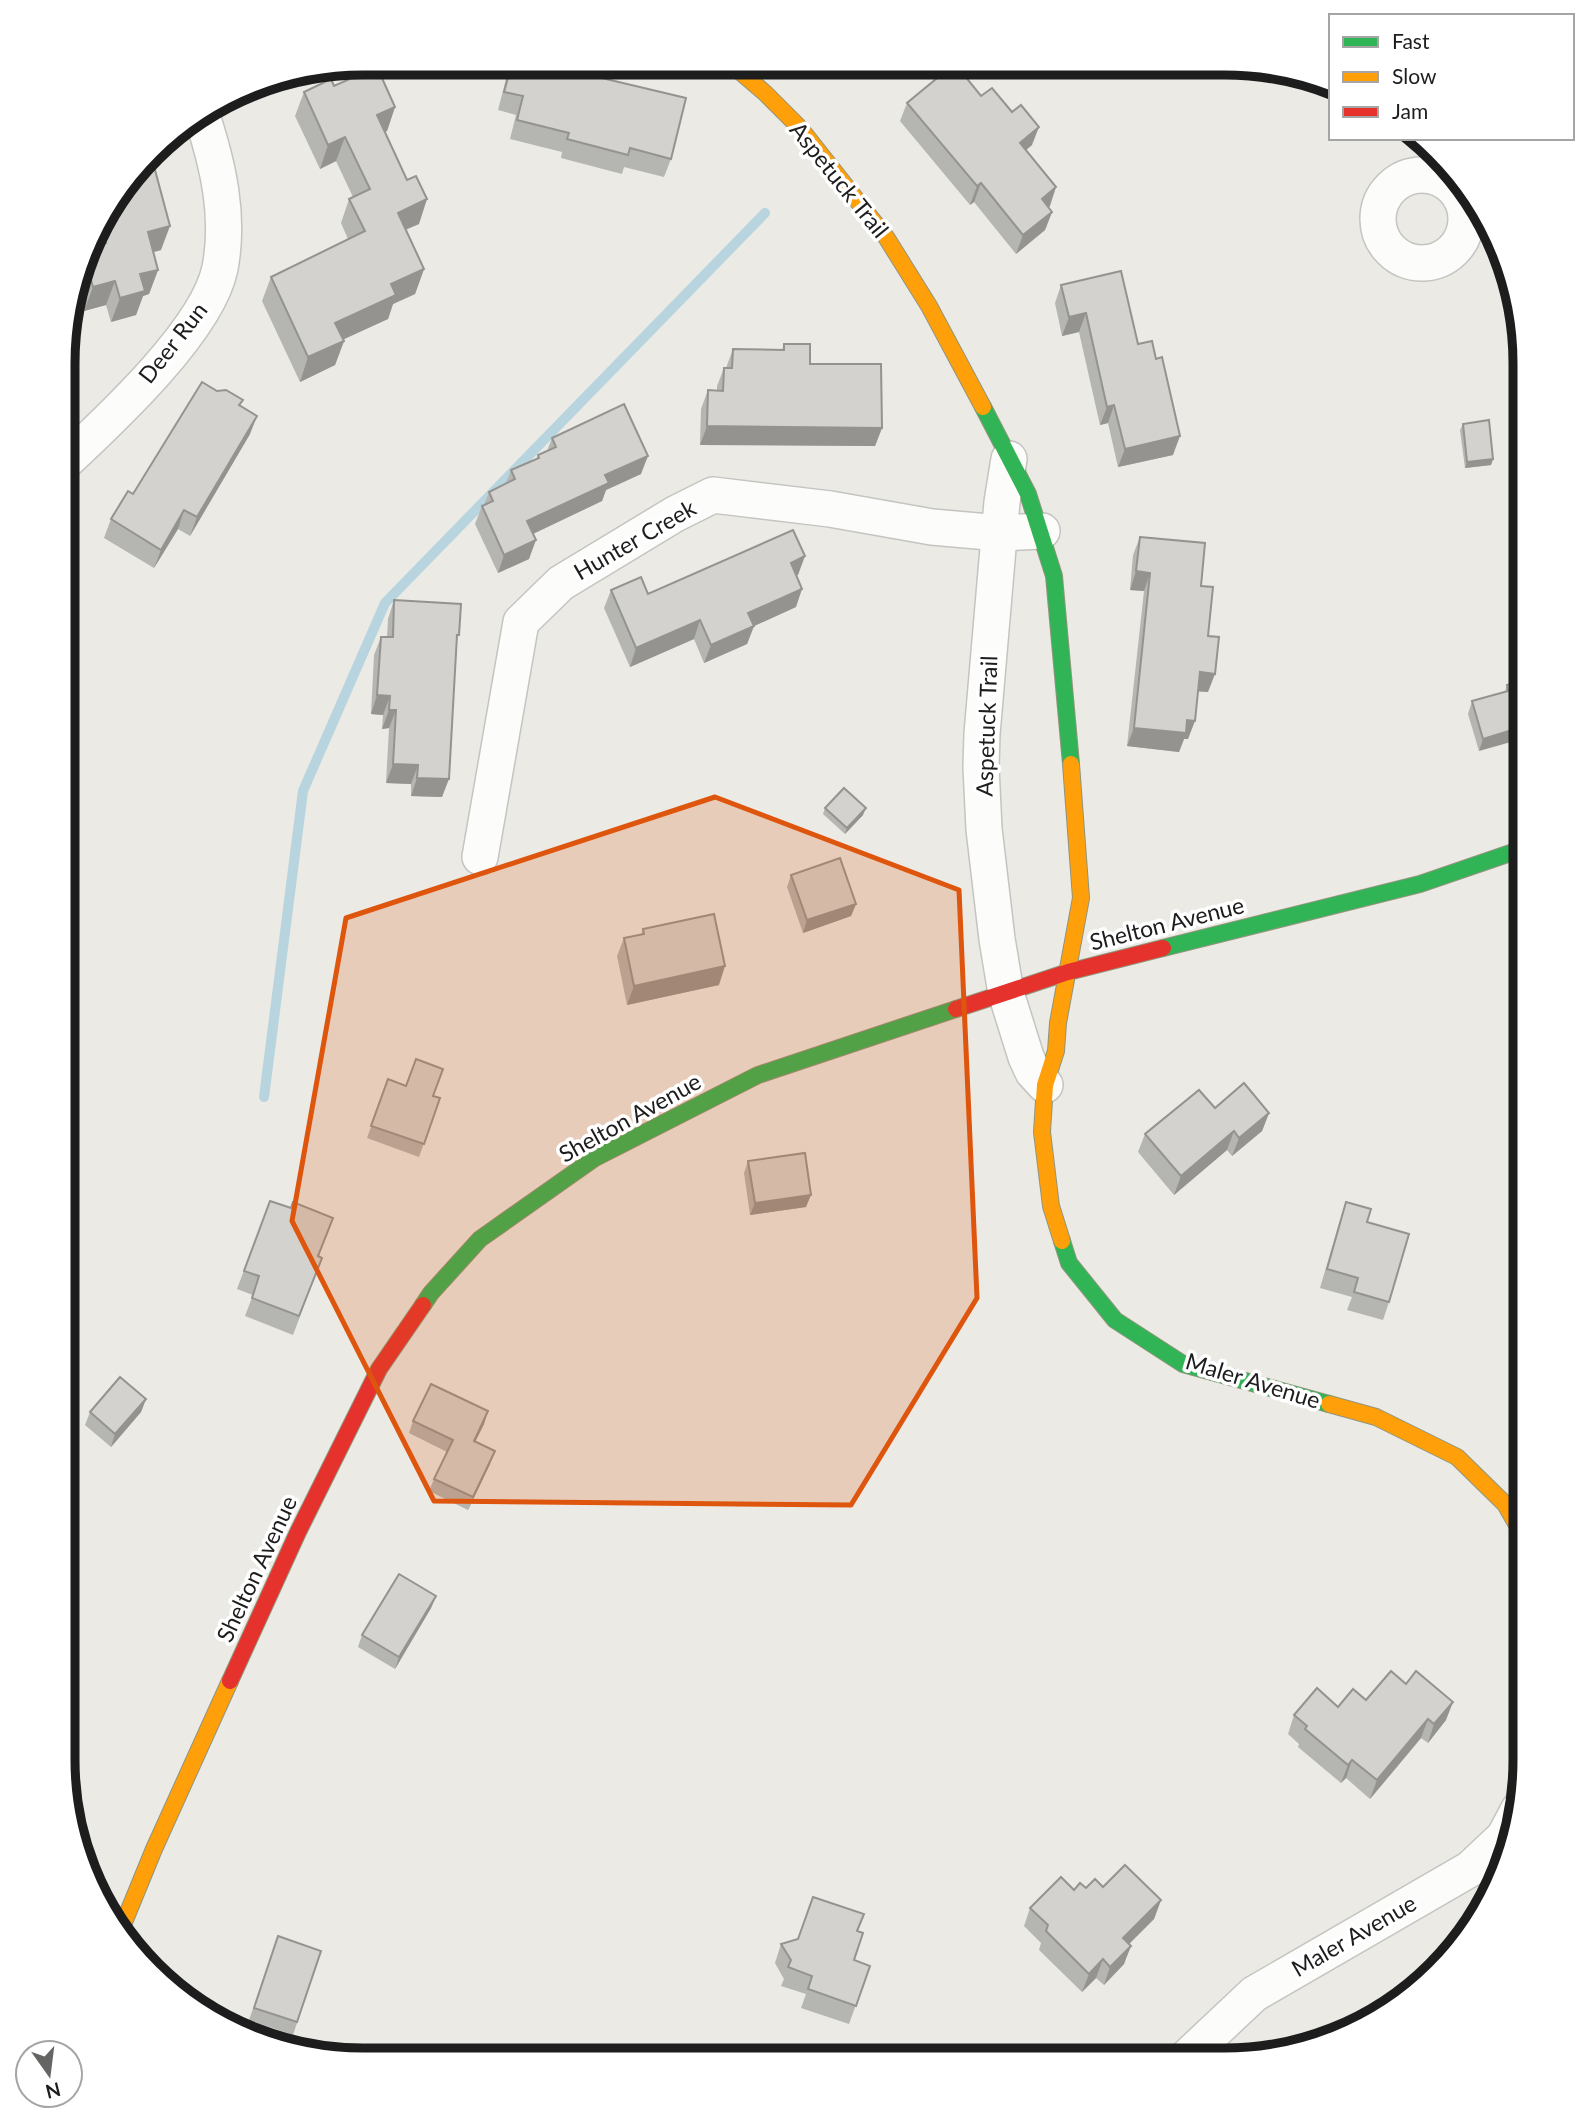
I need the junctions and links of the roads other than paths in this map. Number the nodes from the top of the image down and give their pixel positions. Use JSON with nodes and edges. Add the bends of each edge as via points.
{"nodes":[{"id":1,"x":744,"y":75,"type":"edge"},
{"id":2,"x":204,"y":123,"type":"edge"},
{"id":3,"x":75,"y":452,"type":"edge"},
{"id":4,"x":1009,"y":459,"type":"junction"},
{"id":5,"x":1042,"y":531,"type":"junction"},
{"id":6,"x":1000,"y":533,"type":"junction"},
{"id":7,"x":1513,"y":852,"type":"edge"},
{"id":8,"x":480,"y":857,"type":"dead end"},
{"id":9,"x":1068,"y":972,"type":"junction"},
{"id":10,"x":1006,"y":993,"type":"junction"},
{"id":11,"x":1045,"y":1085,"type":"junction"},
{"id":12,"x":1513,"y":1518,"type":"edge"},
{"id":13,"x":1501,"y":1841,"type":"edge"},
{"id":14,"x":125,"y":1921,"type":"edge"},
{"id":15,"x":1197,"y":2048,"type":"edge"}],
"edges":[{"from":1,"to":4,"type":"main road","name":"Aspetuck Trail","via":[[800,128],[886,237],[929,306]]},
{"from":2,"to":3,"type":"street","name":"Deer Run","via":[[222,190],[220,270],[209,297],[171,353]]},
{"from":4,"to":5,"type":"main road","name":"Aspetuck Trail"},
{"from":4,"to":6,"type":"street","name":"Aspetuck Trail"},
{"from":5,"to":6,"type":"street","name":"Hunter Creek"},
{"from":5,"to":9,"type":"main road","name":"Aspetuck Trail","via":[[1054,576],[1081,898]]},
{"from":6,"to":8,"type":"street","name":"Hunter Creek","via":[[713,495],[561,583],[521,622]]},
{"from":6,"to":10,"type":"street","name":"Aspetuck Trail","via":[[981,766],[988,866]]},
{"from":7,"to":9,"type":"main road","name":"Shelton Avenue","via":[[1420,884]]},
{"from":9,"to":10,"type":"main road","name":"Shelton Avenue"},
{"from":9,"to":11,"type":"main road","name":"Maler Avenue","via":[[1056,1051]]},
{"from":10,"to":11,"type":"street","via":[[1026,1057]]},
{"from":10,"to":14,"type":"main road","name":"Shelton Avenue","via":[[758,1076],[596,1158],[480,1239],[431,1293],[379,1369],[251,1634]]},
{"from":11,"to":12,"type":"main road","name":"Maler Avenue","via":[[1042,1132],[1051,1206],[1069,1263],[1115,1320],[1183,1364],[1376,1417],[1457,1457],[1505,1504]]},
{"from":13,"to":15,"type":"street","name":"Maler Avenue","via":[[1470,1869],[1254,1994]]}]}
